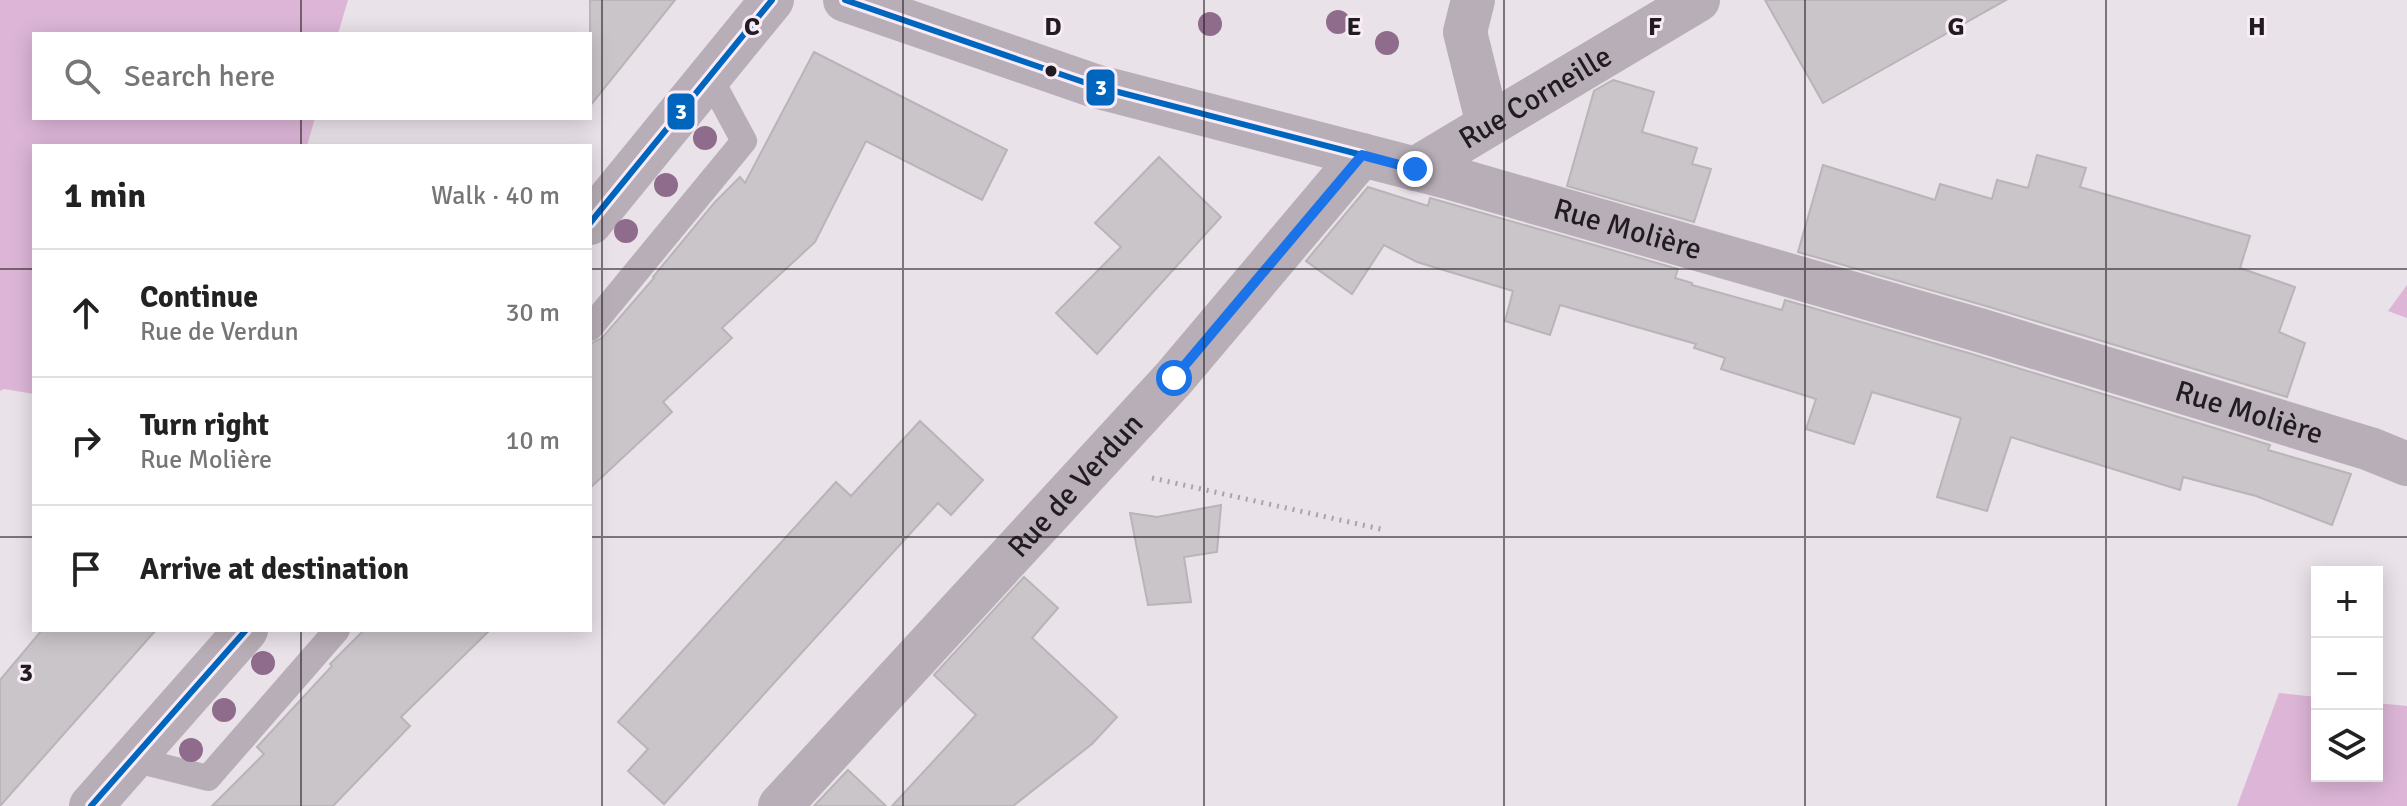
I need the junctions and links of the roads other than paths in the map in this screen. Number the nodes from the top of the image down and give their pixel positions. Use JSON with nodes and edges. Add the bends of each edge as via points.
{"nodes":[{"id":1,"x":772,"y":0,"type":"edge"},
{"id":2,"x":845,"y":0,"type":"edge"},
{"id":3,"x":1473,"y":0,"type":"edge"},
{"id":4,"x":1698,"y":0,"type":"edge"},
{"id":5,"x":709,"y":76,"type":"junction"},
{"id":6,"x":1488,"y":125,"type":"junction"},
{"id":7,"x":1362,"y":155,"type":"junction"},
{"id":8,"x":1415,"y":169,"type":"junction"},
{"id":9,"x":592,"y":221,"type":"edge"},
{"id":10,"x":592,"y":326,"type":"edge"},
{"id":11,"x":2407,"y":464,"type":"edge"},
{"id":12,"x":244,"y":632,"type":"edge"},
{"id":13,"x":335,"y":632,"type":"edge"},
{"id":14,"x":132,"y":759,"type":"junction"},
{"id":15,"x":91,"y":806,"type":"edge"},
{"id":16,"x":780,"y":806,"type":"edge"}],
"edges":[{"from":1,"to":5,"type":"street"},
{"from":2,"to":7,"type":"street","name":"Rue Molière","via":[[1095,86]]},
{"from":3,"to":6,"type":"street","via":[[1465,32]]},
{"from":4,"to":6,"type":"street","name":"Rue Corneille"},
{"from":5,"to":9,"type":"street"},
{"from":5,"to":10,"type":"lane","via":[[744,141]]},
{"from":6,"to":8,"type":"street","name":"Rue Corneille"},
{"from":7,"to":8,"type":"street","name":"Rue Molière"},
{"from":7,"to":16,"type":"street","name":"Rue de Verdun","via":[[1174,378]]},
{"from":8,"to":11,"type":"street","name":"Rue Molière","via":[[1994,335]]},
{"from":12,"to":14,"type":"street"},
{"from":13,"to":14,"type":"lane","via":[[208,778]]},
{"from":14,"to":15,"type":"street"}]}
